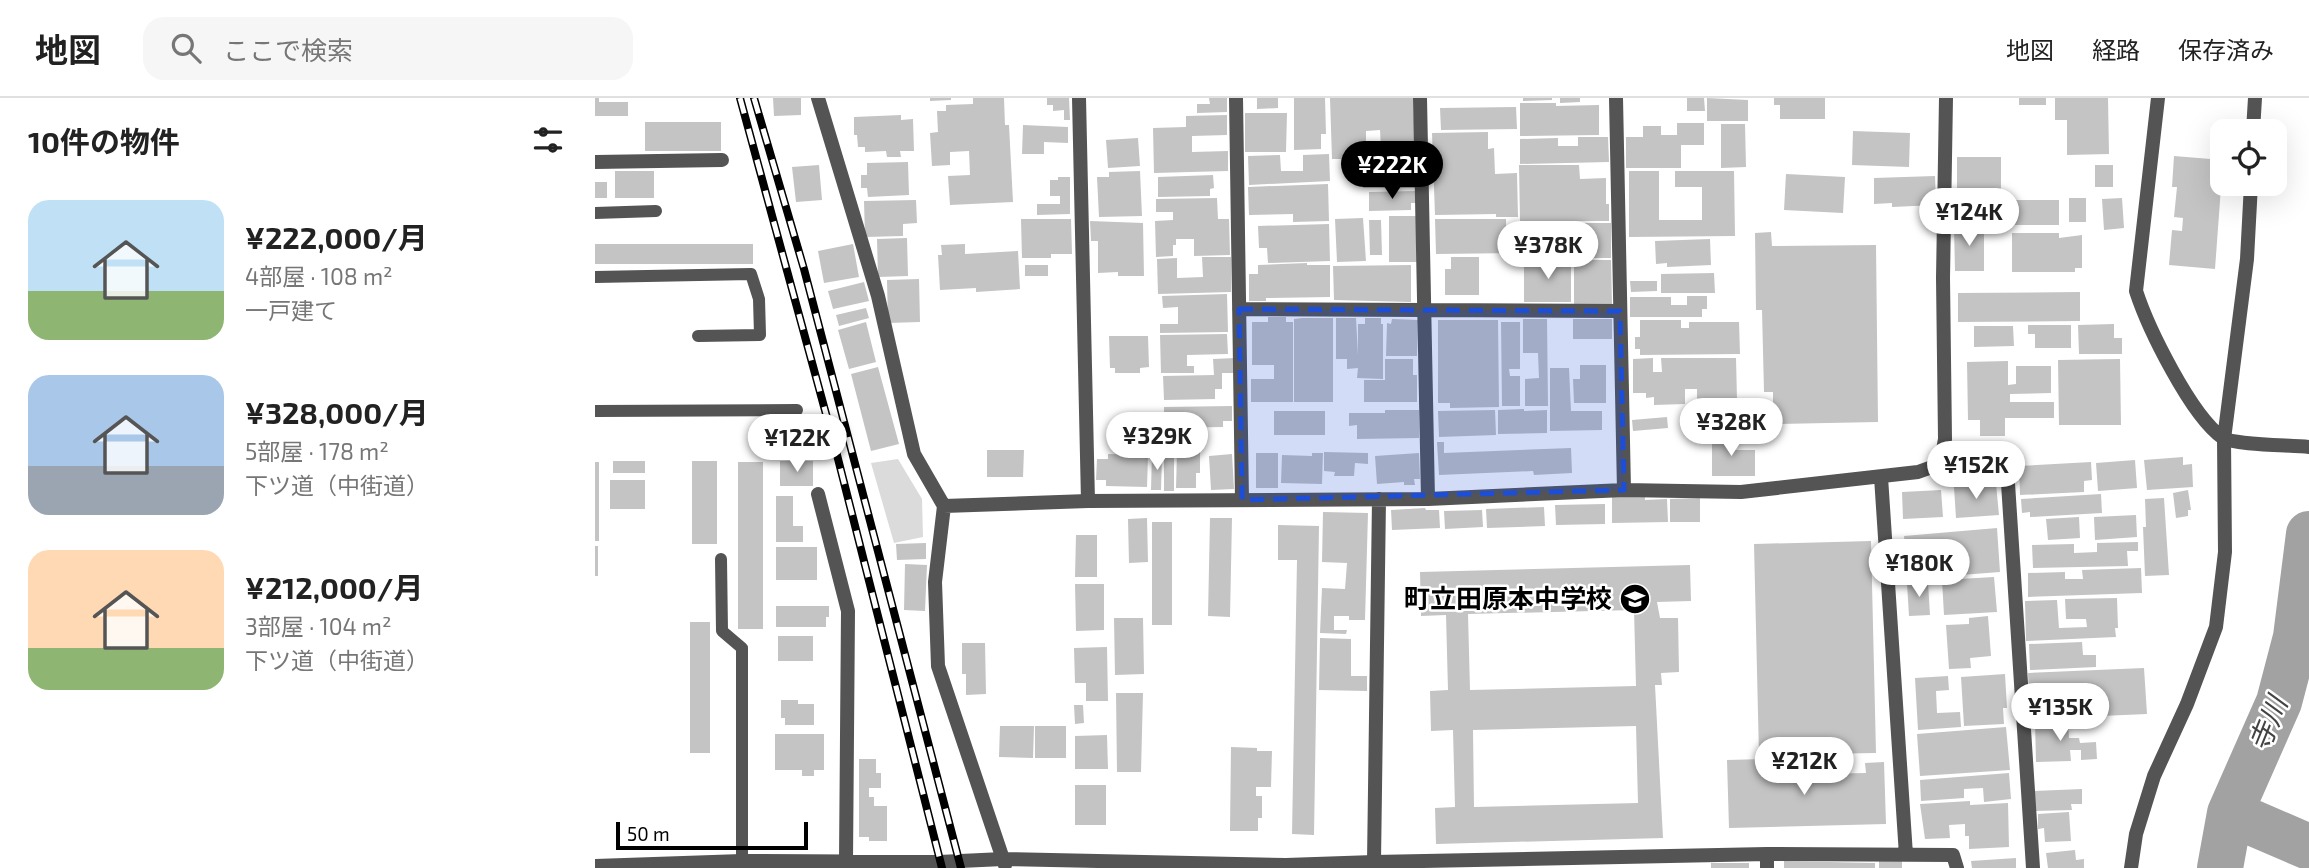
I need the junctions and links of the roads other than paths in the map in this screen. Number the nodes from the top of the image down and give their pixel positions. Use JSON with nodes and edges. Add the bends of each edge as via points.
{"nodes":[{"id":1,"x":818,"y":98,"type":"edge"},
{"id":2,"x":1079,"y":98,"type":"edge"},
{"id":3,"x":1236,"y":98,"type":"edge"},
{"id":4,"x":1420,"y":98,"type":"edge"},
{"id":5,"x":1616,"y":98,"type":"edge"},
{"id":6,"x":1946,"y":98,"type":"edge"},
{"id":7,"x":2158,"y":98,"type":"edge"},
{"id":8,"x":2255,"y":98,"type":"edge"},
{"id":9,"x":2254,"y":119,"type":"edge"},
{"id":10,"x":722,"y":160,"type":"dead end"},
{"id":11,"x":595,"y":162,"type":"edge"},
{"id":12,"x":2250,"y":196,"type":"edge"},
{"id":13,"x":656,"y":211,"type":"dead end"},
{"id":14,"x":595,"y":213,"type":"edge"},
{"id":15,"x":595,"y":277,"type":"edge"},
{"id":16,"x":1239,"y":309,"type":"junction"},
{"id":17,"x":1424,"y":310,"type":"junction"},
{"id":18,"x":1620,"y":311,"type":"junction"},
{"id":19,"x":698,"y":336,"type":"dead end"},
{"id":20,"x":797,"y":410,"type":"dead end"},
{"id":21,"x":595,"y":411,"type":"edge"},
{"id":22,"x":2229,"y":440,"type":"junction"},
{"id":23,"x":2309,"y":447,"type":"edge"},
{"id":24,"x":1942,"y":455,"type":"junction"},
{"id":25,"x":1881,"y":477,"type":"junction"},
{"id":26,"x":1624,"y":490,"type":"junction"},
{"id":27,"x":818,"y":494,"type":"dead end"},
{"id":28,"x":1379,"y":499,"type":"junction"},
{"id":29,"x":1428,"y":499,"type":"junction"},
{"id":30,"x":1242,"y":500,"type":"junction"},
{"id":31,"x":1088,"y":501,"type":"junction"},
{"id":32,"x":944,"y":506,"type":"junction"},
{"id":33,"x":721,"y":559,"type":"dead end"},
{"id":34,"x":1906,"y":855,"type":"junction"},
{"id":35,"x":742,"y":861,"type":"junction"},
{"id":36,"x":846,"y":861,"type":"junction"},
{"id":37,"x":1767,"y":861,"type":"edge"},
{"id":38,"x":1374,"y":862,"type":"junction"},
{"id":39,"x":1004,"y":863,"type":"edge"},
{"id":40,"x":595,"y":866,"type":"edge"},
{"id":41,"x":1957,"y":868,"type":"edge"},
{"id":42,"x":2033,"y":868,"type":"edge"},
{"id":43,"x":2131,"y":868,"type":"edge"}],
"edges":[{"from":1,"to":32,"type":"street","via":[[878,296],[914,454]]},
{"from":2,"to":31,"type":"street"},
{"from":3,"to":16,"type":"street"},
{"from":4,"to":17,"type":"street"},
{"from":5,"to":18,"type":"street"},
{"from":6,"to":24,"type":"street"},
{"from":7,"to":22,"type":"street","via":[[2136,291],[2193,407]]},
{"from":8,"to":9,"type":"street"},
{"from":10,"to":11,"type":"street"},
{"from":12,"to":22,"type":"street"},
{"from":13,"to":14,"type":"lane"},
{"from":15,"to":19,"type":"lane","via":[[751,274],[759,299],[761,335]]},
{"from":16,"to":17,"type":"street"},
{"from":16,"to":30,"type":"street"},
{"from":17,"to":18,"type":"street"},
{"from":17,"to":29,"type":"street"},
{"from":18,"to":26,"type":"street"},
{"from":20,"to":21,"type":"lane"},
{"from":22,"to":23,"type":"street"},
{"from":22,"to":43,"type":"street","via":[[2225,552],[2216,627],[2154,776]]},
{"from":24,"to":25,"type":"street","via":[[1926,470]]},
{"from":24,"to":42,"type":"street","via":[[1966,467],[2007,467]]},
{"from":25,"to":26,"type":"street","via":[[1741,492]]},
{"from":25,"to":34,"type":"street"},
{"from":26,"to":29,"type":"street"},
{"from":27,"to":36,"type":"street","via":[[848,611]]},
{"from":28,"to":29,"type":"street"},
{"from":28,"to":30,"type":"street"},
{"from":28,"to":38,"type":"street"},
{"from":30,"to":31,"type":"street"},
{"from":31,"to":32,"type":"street"},
{"from":32,"to":39,"type":"street","via":[[935,582],[938,666]]},
{"from":33,"to":35,"type":"lane","via":[[722,631],[742,648]]},
{"from":34,"to":37,"type":"street"},
{"from":34,"to":41,"type":"street","via":[[1953,855]]},
{"from":35,"to":36,"type":"street"},
{"from":35,"to":40,"type":"street"},
{"from":36,"to":39,"type":"street"},
{"from":37,"to":38,"type":"street"},
{"from":38,"to":39,"type":"street"}]}
